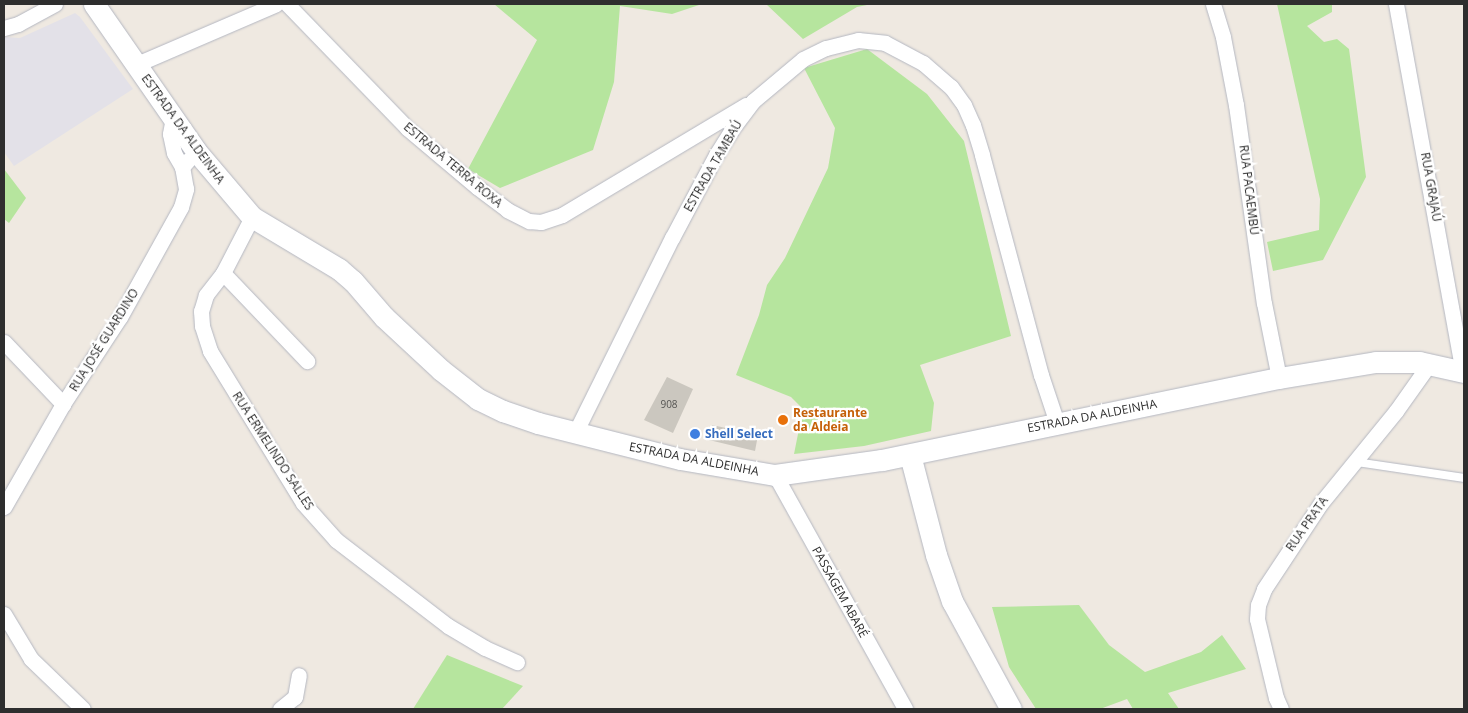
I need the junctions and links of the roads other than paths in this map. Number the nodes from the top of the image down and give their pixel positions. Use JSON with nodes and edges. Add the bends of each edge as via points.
{"nodes":[{"id":1,"x":55,"y":4,"type":"edge"},
{"id":2,"x":94,"y":4,"type":"edge"},
{"id":3,"x":276,"y":4,"type":"edge"},
{"id":4,"x":286,"y":4,"type":"edge"},
{"id":5,"x":1213,"y":4,"type":"edge"},
{"id":6,"x":1396,"y":4,"type":"edge"},
{"id":7,"x":4,"y":28,"type":"edge"},
{"id":8,"x":137,"y":64,"type":"junction"},
{"id":9,"x":753,"y":101,"type":"junction"},
{"id":10,"x":173,"y":118,"type":"junction"},
{"id":11,"x":196,"y":150,"type":"junction"},
{"id":12,"x":182,"y":167,"type":"junction"},
{"id":13,"x":252,"y":217,"type":"junction"},
{"id":14,"x":223,"y":273,"type":"junction"},
{"id":15,"x":4,"y":342,"type":"edge"},
{"id":16,"x":307,"y":362,"type":"dead end"},
{"id":17,"x":1430,"y":363,"type":"junction"},
{"id":18,"x":1464,"y":372,"type":"edge"},
{"id":19,"x":1279,"y":378,"type":"junction"},
{"id":20,"x":63,"y":404,"type":"junction"},
{"id":21,"x":1057,"y":423,"type":"junction"},
{"id":22,"x":575,"y":433,"type":"junction"},
{"id":23,"x":910,"y":455,"type":"junction"},
{"id":24,"x":1356,"y":462,"type":"junction"},
{"id":25,"x":775,"y":475,"type":"junction"},
{"id":26,"x":1464,"y":478,"type":"edge"},
{"id":27,"x":4,"y":507,"type":"edge"},
{"id":28,"x":4,"y":614,"type":"edge"},
{"id":29,"x":517,"y":662,"type":"dead end"},
{"id":30,"x":299,"y":675,"type":"dead end"},
{"id":31,"x":82,"y":709,"type":"edge"},
{"id":32,"x":280,"y":709,"type":"edge"},
{"id":33,"x":905,"y":709,"type":"edge"},
{"id":34,"x":1011,"y":709,"type":"edge"},
{"id":35,"x":1281,"y":709,"type":"edge"}],
"edges":[{"from":1,"to":7,"type":"street"},
{"from":2,"to":8,"type":"street","name":"ESTRADA DA ALDEINHA"},
{"from":3,"to":8,"type":"street"},
{"from":4,"to":9,"type":"street","name":"ESTRADA TERRA ROXA","via":[[407,128],[507,210],[529,221],[541,222],[562,215]]},
{"from":5,"to":19,"type":"street","name":"RUA PACAEMBÚ","via":[[1236,105],[1264,303]]},
{"from":6,"to":18,"type":"street","name":"RUA GRAJAÚ"},
{"from":8,"to":10,"type":"street","name":"ESTRADA DA ALDEINHA"},
{"from":9,"to":21,"type":"street","name":"ESTRADA TAMBAÚ","via":[[803,59],[826,48],[858,40],[885,43],[923,64],[951,87],[973,125]]},
{"from":9,"to":22,"type":"street","name":"ESTRADA TAMBAÚ","via":[[716,155]]},
{"from":10,"to":11,"type":"street","name":"ESTRADA DA ALDEINHA"},
{"from":10,"to":12,"type":"street","name":"RUA JOSÉ GUARDINO","via":[[170,134],[174,153]]},
{"from":11,"to":12,"type":"street"},
{"from":11,"to":13,"type":"street","name":"ESTRADA DA ALDEINHA"},
{"from":12,"to":20,"type":"street","name":"RUA JOSÉ GUARDINO","via":[[186,189],[181,207],[120,317]]},
{"from":13,"to":14,"type":"street","name":"RUA ERMELINDO SALLES"},
{"from":13,"to":22,"type":"street","name":"ESTRADA DA ALDEINHA","via":[[339,269],[384,317],[478,399],[538,423]]},
{"from":14,"to":16,"type":"street"},
{"from":14,"to":29,"type":"street","name":"RUA ERMELINDO SALLES","via":[[206,295],[201,311],[205,341],[303,503],[336,540],[440,621],[485,648]]},
{"from":15,"to":20,"type":"street"},
{"from":17,"to":18,"type":"street","name":"ESTRADA DA ALDEINHA"},
{"from":17,"to":19,"type":"street","name":"ESTRADA DA ALDEINHA","via":[[1376,362]]},
{"from":17,"to":24,"type":"street","name":"RUA PRATA"},
{"from":19,"to":21,"type":"street","name":"ESTRADA DA ALDEINHA"},
{"from":20,"to":27,"type":"street","name":"RUA JOSÉ GUARDINO"},
{"from":21,"to":23,"type":"street","name":"ESTRADA DA ALDEINHA"},
{"from":22,"to":25,"type":"street","name":"ESTRADA DA ALDEINHA","via":[[680,459]]},
{"from":23,"to":25,"type":"street","name":"ESTRADA DA ALDEINHA"},
{"from":23,"to":34,"type":"street","via":[[936,555],[952,600]]},
{"from":24,"to":26,"type":"lane"},
{"from":24,"to":35,"type":"street","name":"RUA PRATA","via":[[1316,510],[1272,574],[1258,605],[1257,619]]},
{"from":25,"to":33,"type":"street","name":"PASSAGEM ABARÉ"},
{"from":28,"to":31,"type":"street","via":[[31,659]]},
{"from":30,"to":32,"type":"street","via":[[295,697]]}]}
